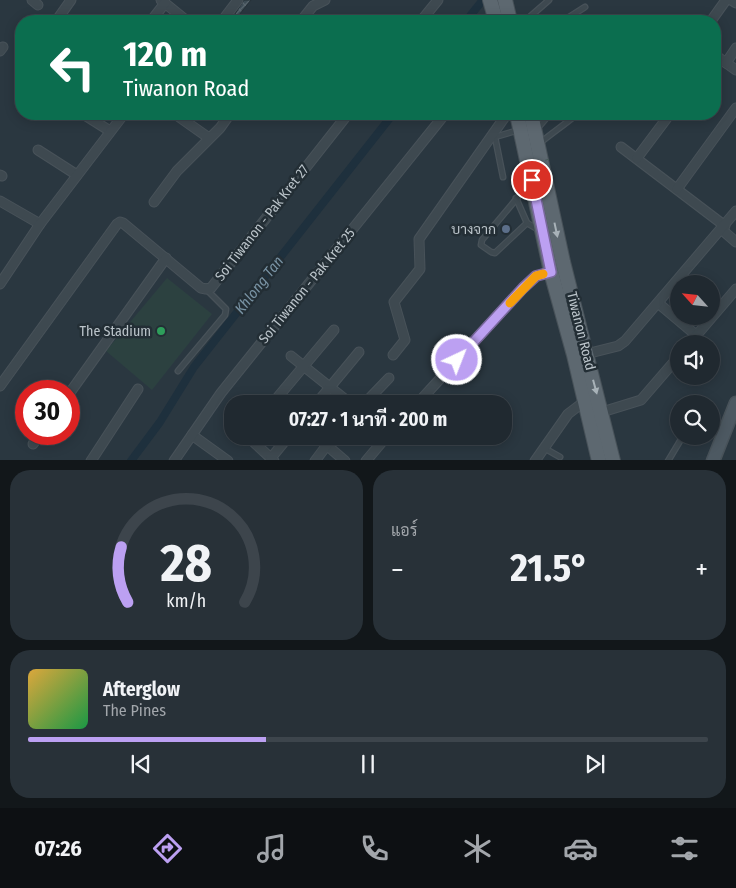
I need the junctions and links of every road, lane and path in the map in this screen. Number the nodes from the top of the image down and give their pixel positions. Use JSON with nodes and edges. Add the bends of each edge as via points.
{"nodes":[{"id":1,"x":71,"y":0,"type":"edge"},
{"id":2,"x":238,"y":0,"type":"edge"},
{"id":3,"x":323,"y":0,"type":"edge"},
{"id":4,"x":438,"y":0,"type":"edge"},
{"id":5,"x":490,"y":0,"type":"edge"},
{"id":6,"x":505,"y":0,"type":"edge"},
{"id":7,"x":549,"y":0,"type":"edge"},
{"id":8,"x":726,"y":0,"type":"edge"},
{"id":9,"x":731,"y":0,"type":"edge"},
{"id":10,"x":167,"y":2,"type":"edge"},
{"id":11,"x":736,"y":3,"type":"edge"},
{"id":12,"x":585,"y":7,"type":"dead end"},
{"id":13,"x":60,"y":15,"type":"edge"},
{"id":14,"x":156,"y":15,"type":"edge"},
{"id":15,"x":181,"y":15,"type":"edge"},
{"id":16,"x":227,"y":15,"type":"edge"},
{"id":17,"x":306,"y":15,"type":"edge"},
{"id":18,"x":426,"y":15,"type":"edge"},
{"id":19,"x":494,"y":15,"type":"edge"},
{"id":20,"x":509,"y":15,"type":"edge"},
{"id":21,"x":532,"y":15,"type":"edge"},
{"id":22,"x":572,"y":15,"type":"edge"},
{"id":23,"x":715,"y":15,"type":"edge"},
{"id":24,"x":736,"y":48,"type":"edge"},
{"id":25,"x":721,"y":59,"type":"edge"},
{"id":26,"x":726,"y":63,"type":"junction"},
{"id":27,"x":736,"y":70,"type":"edge"},
{"id":28,"x":736,"y":108,"type":"edge"},
{"id":29,"x":93,"y":120,"type":"edge"},
{"id":30,"x":119,"y":120,"type":"edge"},
{"id":31,"x":184,"y":120,"type":"edge"},
{"id":32,"x":225,"y":120,"type":"edge"},
{"id":33,"x":343,"y":120,"type":"edge"},
{"id":34,"x":440,"y":120,"type":"edge"},
{"id":35,"x":503,"y":120,"type":"edge"},
{"id":36,"x":521,"y":120,"type":"edge"},
{"id":37,"x":530,"y":120,"type":"edge"},
{"id":38,"x":545,"y":120,"type":"edge"},
{"id":39,"x":571,"y":120,"type":"edge"},
{"id":40,"x":666,"y":120,"type":"edge"},
{"id":41,"x":110,"y":131,"type":"junction"},
{"id":42,"x":531,"y":135,"type":"junction"},
{"id":43,"x":209,"y":138,"type":"junction"},
{"id":44,"x":621,"y":147,"type":"dead end"},
{"id":45,"x":38,"y":150,"type":"dead end"},
{"id":46,"x":637,"y":158,"type":"junction"},
{"id":47,"x":550,"y":160,"type":"dead end"},
{"id":48,"x":522,"y":166,"type":"dead end"},
{"id":49,"x":77,"y":175,"type":"junction"},
{"id":50,"x":503,"y":177,"type":"dead end"},
{"id":51,"x":532,"y":180,"type":"junction"},
{"id":52,"x":677,"y":189,"type":"junction"},
{"id":53,"x":516,"y":198,"type":"junction"},
{"id":54,"x":0,"y":201,"type":"edge"},
{"id":55,"x":154,"y":202,"type":"dead end"},
{"id":56,"x":736,"y":211,"type":"edge"},
{"id":57,"x":527,"y":223,"type":"junction"},
{"id":58,"x":40,"y":224,"type":"junction"},
{"id":59,"x":723,"y":228,"type":"junction"},
{"id":60,"x":542,"y":232,"type":"junction"},
{"id":61,"x":736,"y":242,"type":"edge"},
{"id":62,"x":166,"y":258,"type":"junction"},
{"id":63,"x":551,"y":272,"type":"junction"},
{"id":64,"x":0,"y":284,"type":"edge"},
{"id":65,"x":206,"y":289,"type":"junction"},
{"id":66,"x":736,"y":289,"type":"edge"},
{"id":67,"x":658,"y":303,"type":"junction"},
{"id":68,"x":334,"y":330,"type":"dead end"},
{"id":69,"x":695,"y":335,"type":"edge"},
{"id":70,"x":697,"y":335,"type":"edge"},
{"id":71,"x":359,"y":352,"type":"dead end"},
{"id":72,"x":586,"y":354,"type":"junction"},
{"id":73,"x":394,"y":355,"type":"dead end"},
{"id":74,"x":291,"y":356,"type":"dead end"},
{"id":75,"x":304,"y":366,"type":"junction"},
{"id":76,"x":670,"y":366,"type":"edge"},
{"id":77,"x":178,"y":371,"type":"dead end"},
{"id":78,"x":389,"y":378,"type":"dead end"},
{"id":79,"x":79,"y":380,"type":"edge"},
{"id":80,"x":0,"y":386,"type":"edge"},
{"id":81,"x":330,"y":387,"type":"junction"},
{"id":82,"x":138,"y":389,"type":"dead end"},
{"id":83,"x":280,"y":395,"type":"edge"},
{"id":84,"x":323,"y":395,"type":"edge"},
{"id":85,"x":339,"y":395,"type":"edge"},
{"id":86,"x":373,"y":395,"type":"edge"},
{"id":87,"x":425,"y":395,"type":"edge"},
{"id":88,"x":585,"y":401,"type":"junction"},
{"id":89,"x":736,"y":403,"type":"edge"},
{"id":90,"x":602,"y":412,"type":"junction"},
{"id":91,"x":720,"y":428,"type":"edge"},
{"id":92,"x":192,"y":435,"type":"junction"},
{"id":93,"x":257,"y":445,"type":"edge"},
{"id":94,"x":282,"y":445,"type":"edge"},
{"id":95,"x":379,"y":445,"type":"edge"},
{"id":96,"x":677,"y":445,"type":"edge"},
{"id":97,"x":715,"y":445,"type":"edge"},
{"id":98,"x":327,"y":446,"type":"joint"},
{"id":99,"x":544,"y":448,"type":"junction"},
{"id":100,"x":560,"y":457,"type":"dead end"},
{"id":101,"x":272,"y":459,"type":"edge"},
{"id":102,"x":91,"y":460,"type":"edge"},
{"id":103,"x":174,"y":460,"type":"edge"},
{"id":104,"x":228,"y":460,"type":"edge"},
{"id":105,"x":315,"y":460,"type":"edge"},
{"id":106,"x":345,"y":460,"type":"edge"},
{"id":107,"x":366,"y":460,"type":"edge"},
{"id":108,"x":535,"y":460,"type":"edge"},
{"id":109,"x":599,"y":460,"type":"edge"},
{"id":110,"x":613,"y":460,"type":"edge"},
{"id":111,"x":668,"y":460,"type":"edge"},
{"id":112,"x":713,"y":460,"type":"edge"}],
"edges":[{"from":1,"to":13,"type":"street"},
{"from":2,"to":16,"type":"street"},
{"from":3,"to":17,"type":"street"},
{"from":4,"to":18,"type":"street"},
{"from":5,"to":19,"type":"main road"},
{"from":6,"to":20,"type":"main road"},
{"from":7,"to":21,"type":"lane"},
{"from":8,"to":23,"type":"street"},
{"from":9,"to":11,"type":"street"},
{"from":10,"to":14,"type":"street"},
{"from":10,"to":15,"type":"street"},
{"from":12,"to":22,"type":"lane"},
{"from":24,"to":26,"type":"street"},
{"from":25,"to":26,"type":"street"},
{"from":26,"to":27,"type":"street"},
{"from":28,"to":52,"type":"street"},
{"from":29,"to":41,"type":"street"},
{"from":30,"to":41,"type":"street"},
{"from":31,"to":43,"type":"street"},
{"from":32,"to":43,"type":"street"},
{"from":33,"to":65,"type":"street","name":"Soi Tiwanon - Pak Kret 27","via":[[211,288]]},
{"from":34,"to":92,"type":"street","name":"Soi Tiwanon - Pak Kret 25","via":[[221,393]]},
{"from":35,"to":73,"type":"street","via":[[420,239],[420,269],[394,302],[405,340]]},
{"from":36,"to":42,"type":"main road","name":"Tiwanon Road"},
{"from":37,"to":42,"type":"main road","name":"Tiwanon Road"},
{"from":38,"to":42,"type":"lane"},
{"from":39,"to":42,"type":"lane","via":[[556,130]]},
{"from":40,"to":46,"type":"street"},
{"from":41,"to":49,"type":"street"},
{"from":42,"to":50,"type":"lane","via":[[495,137]]},
{"from":42,"to":51,"type":"main road","name":"Tiwanon Road"},
{"from":42,"to":72,"type":"main road","name":"Tiwanon Road","one_way":true},
{"from":43,"to":55,"type":"street","via":[[177,171]]},
{"from":44,"to":46,"type":"street"},
{"from":45,"to":49,"type":"street"},
{"from":46,"to":52,"type":"street"},
{"from":47,"to":48,"type":"path","bridge":true},
{"from":49,"to":58,"type":"street"},
{"from":51,"to":53,"type":"lane"},
{"from":51,"to":60,"type":"main road","name":"Tiwanon Road"},
{"from":52,"to":59,"type":"street"},
{"from":53,"to":57,"type":"lane"},
{"from":53,"to":57,"type":"lane","via":[[481,245],[495,253]]},
{"from":54,"to":58,"type":"street"},
{"from":56,"to":59,"type":"street"},
{"from":57,"to":60,"type":"lane"},
{"from":58,"to":64,"type":"street"},
{"from":59,"to":61,"type":"street"},
{"from":59,"to":67,"type":"street"},
{"from":60,"to":63,"type":"main road","name":"Tiwanon Road"},
{"from":62,"to":65,"type":"street","name":"Soi Tiwanon - Pak Kret 27"},
{"from":62,"to":79,"type":"street"},
{"from":62,"to":80,"type":"street","name":"Soi Tiwanon - Pak Kret 27","via":[[123,223],[117,224]]},
{"from":63,"to":87,"type":"street","via":[[536,276],[523,288]]},
{"from":63,"to":88,"type":"main road","name":"Tiwanon Road"},
{"from":65,"to":77,"type":"lane","via":[[226,309],[225,315]]},
{"from":66,"to":70,"type":"street"},
{"from":67,"to":69,"type":"street"},
{"from":67,"to":72,"type":"street","via":[[618,346]]},
{"from":68,"to":75,"type":"street"},
{"from":71,"to":81,"type":"street"},
{"from":72,"to":90,"type":"main road","name":"Tiwanon Road","one_way":true},
{"from":74,"to":75,"type":"street"},
{"from":75,"to":81,"type":"street"},
{"from":75,"to":83,"type":"street"},
{"from":76,"to":90,"type":"street","via":[[641,400]]},
{"from":78,"to":86,"type":"street"},
{"from":81,"to":84,"type":"street"},
{"from":81,"to":85,"type":"street"},
{"from":82,"to":102,"type":"street"},
{"from":88,"to":99,"type":"street","via":[[568,414]]},
{"from":88,"to":109,"type":"main road","name":"Tiwanon Road"},
{"from":89,"to":91,"type":"street"},
{"from":90,"to":110,"type":"main road","name":"Tiwanon Road"},
{"from":92,"to":103,"type":"street","name":"Soi Tiwanon - Pak Kret 25"},
{"from":92,"to":104,"type":"street"},
{"from":93,"to":101,"type":"street"},
{"from":94,"to":101,"type":"street"},
{"from":95,"to":107,"type":"street"},
{"from":96,"to":111,"type":"lane"},
{"from":97,"to":112,"type":"street"},
{"from":98,"to":105,"type":"street"},
{"from":98,"to":106,"type":"street"},
{"from":99,"to":100,"type":"lane"},
{"from":99,"to":108,"type":"street"}]}
